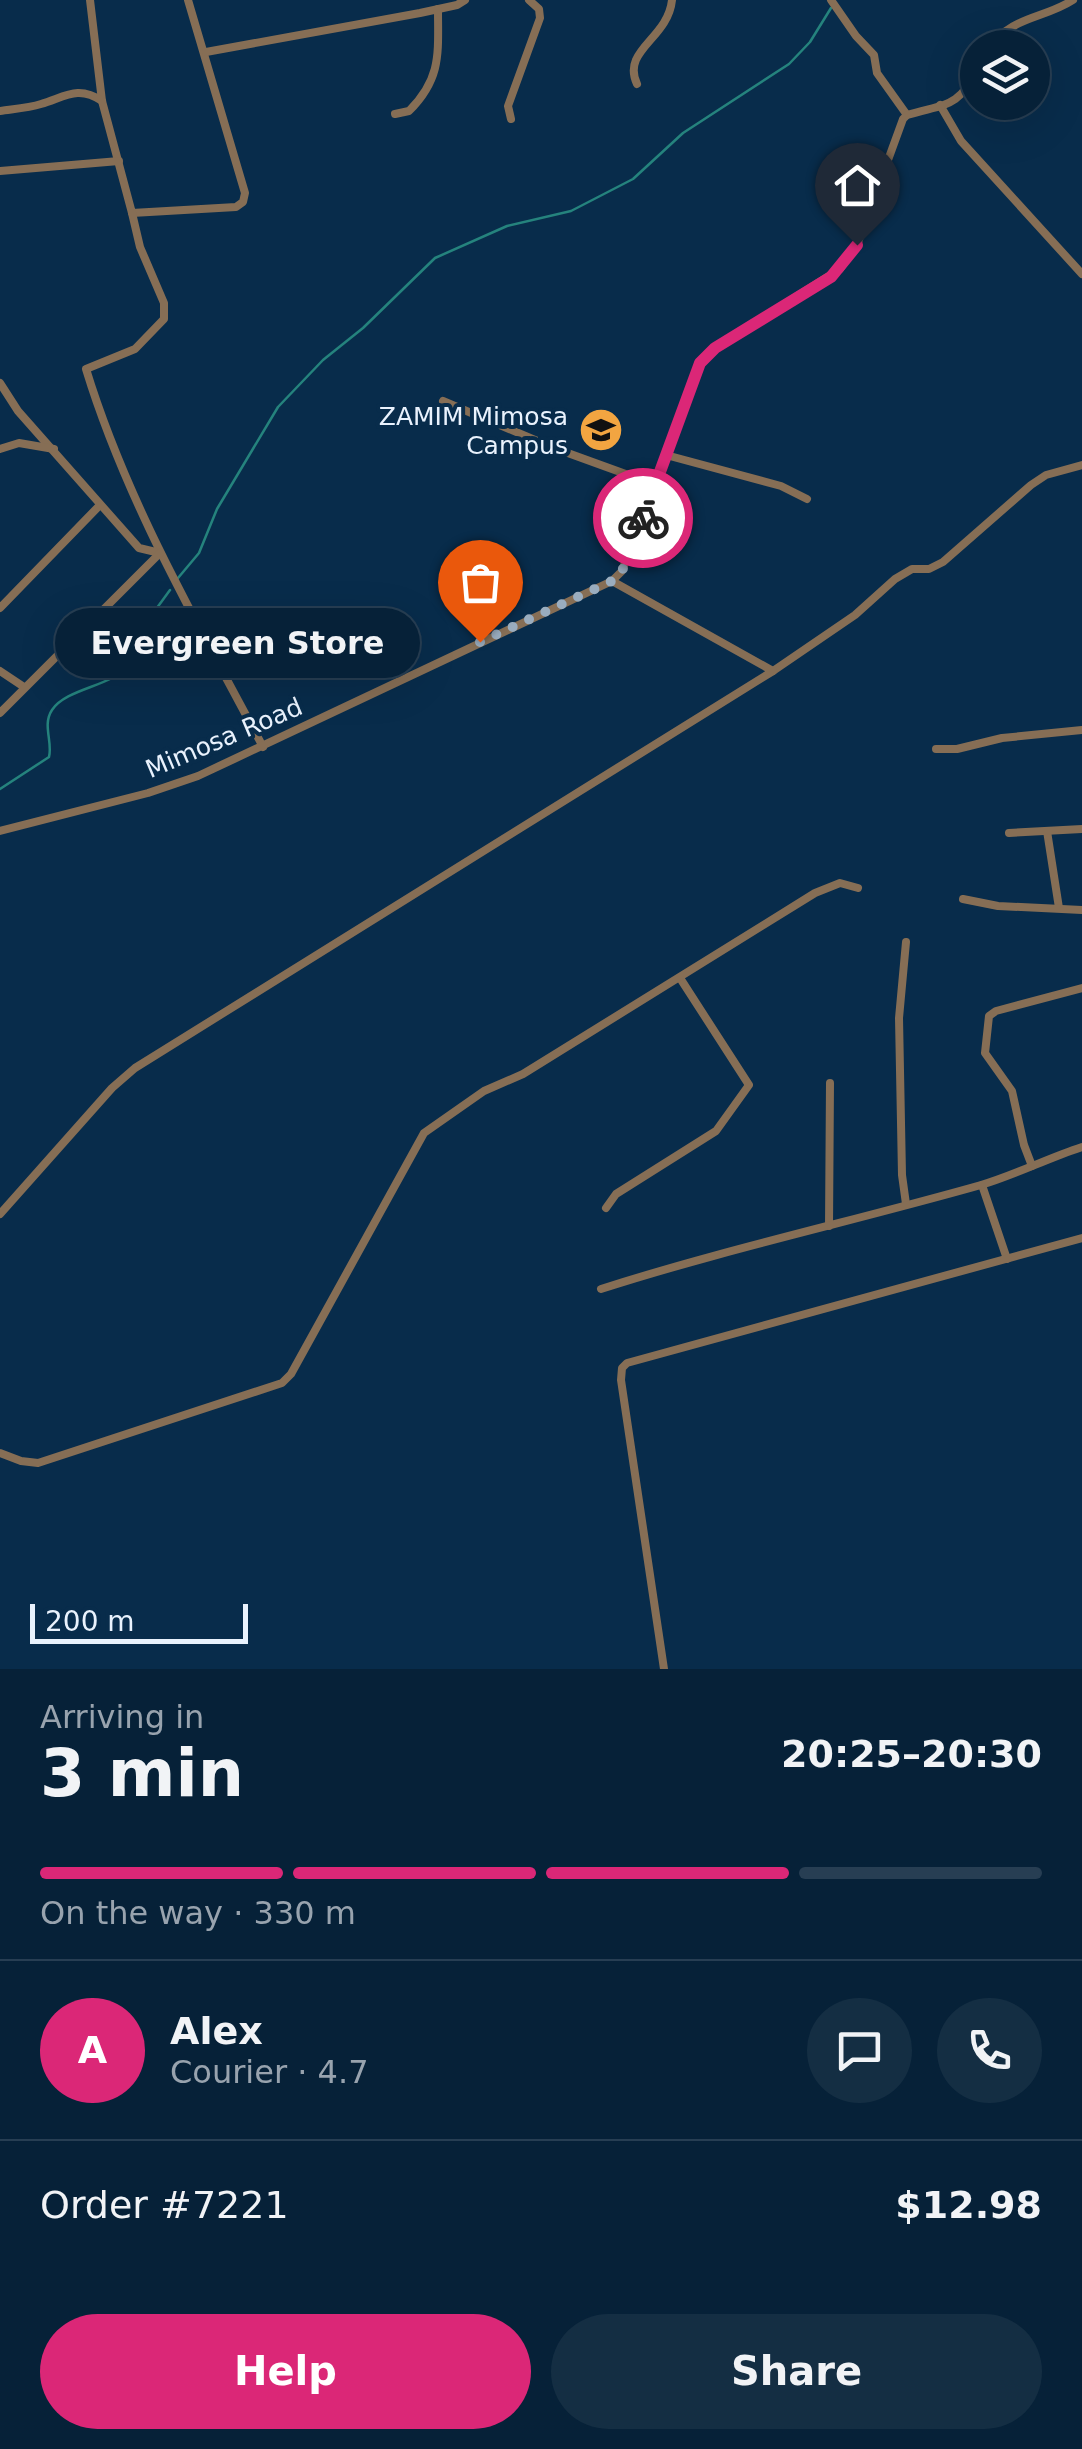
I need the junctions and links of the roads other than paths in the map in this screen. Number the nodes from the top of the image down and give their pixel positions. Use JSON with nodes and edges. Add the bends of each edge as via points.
{"nodes":[{"id":1,"x":90,"y":0,"type":"edge"},
{"id":2,"x":188,"y":0,"type":"edge"},
{"id":3,"x":466,"y":0,"type":"edge"},
{"id":4,"x":529,"y":0,"type":"edge"},
{"id":5,"x":672,"y":0,"type":"edge"},
{"id":6,"x":831,"y":0,"type":"edge"},
{"id":7,"x":1074,"y":0,"type":"edge"},
{"id":8,"x":438,"y":9,"type":"junction"},
{"id":9,"x":1005,"y":30,"type":"edge"},
{"id":10,"x":206,"y":52,"type":"junction"},
{"id":11,"x":636,"y":84,"type":"dead end"},
{"id":12,"x":960,"y":97,"type":"edge"},
{"id":13,"x":102,"y":101,"type":"junction"},
{"id":14,"x":940,"y":105,"type":"junction"},
{"id":15,"x":0,"y":112,"type":"edge"},
{"id":16,"x":395,"y":114,"type":"dead end"},
{"id":17,"x":907,"y":115,"type":"junction"},
{"id":18,"x":511,"y":119,"type":"dead end"},
{"id":19,"x":120,"y":161,"type":"junction"},
{"id":20,"x":0,"y":172,"type":"edge"},
{"id":21,"x":132,"y":213,"type":"junction"},
{"id":22,"x":1082,"y":274,"type":"edge"},
{"id":23,"x":0,"y":383,"type":"edge"},
{"id":24,"x":443,"y":401,"type":"dead end"},
{"id":25,"x":54,"y":449,"type":"junction"},
{"id":26,"x":0,"y":450,"type":"edge"},
{"id":27,"x":666,"y":455,"type":"junction"},
{"id":28,"x":1082,"y":465,"type":"edge"},
{"id":29,"x":656,"y":485,"type":"junction"},
{"id":30,"x":807,"y":500,"type":"dead end"},
{"id":31,"x":100,"y":505,"type":"junction"},
{"id":32,"x":160,"y":553,"type":"junction"},
{"id":33,"x":612,"y":581,"type":"junction"},
{"id":34,"x":0,"y":608,"type":"edge"},
{"id":35,"x":0,"y":671,"type":"edge"},
{"id":36,"x":773,"y":671,"type":"junction"},
{"id":37,"x":24,"y":688,"type":"junction"},
{"id":38,"x":0,"y":713,"type":"edge"},
{"id":39,"x":1082,"y":730,"type":"edge"},
{"id":40,"x":263,"y":747,"type":"junction"},
{"id":41,"x":936,"y":749,"type":"dead end"},
{"id":42,"x":1082,"y":829,"type":"edge"},
{"id":43,"x":1046,"y":831,"type":"junction"},
{"id":44,"x":0,"y":832,"type":"edge"},
{"id":45,"x":1009,"y":833,"type":"dead end"},
{"id":46,"x":858,"y":888,"type":"dead end"},
{"id":47,"x":962,"y":898,"type":"dead end"},
{"id":48,"x":1059,"y":908,"type":"junction"},
{"id":49,"x":1082,"y":910,"type":"edge"},
{"id":50,"x":906,"y":942,"type":"dead end"},
{"id":51,"x":680,"y":978,"type":"junction"},
{"id":52,"x":1082,"y":988,"type":"edge"},
{"id":53,"x":830,"y":1082,"type":"dead end"},
{"id":54,"x":1082,"y":1147,"type":"edge"},
{"id":55,"x":1032,"y":1166,"type":"junction"},
{"id":56,"x":982,"y":1184,"type":"junction"},
{"id":57,"x":906,"y":1204,"type":"junction"},
{"id":58,"x":606,"y":1208,"type":"dead end"},
{"id":59,"x":0,"y":1214,"type":"edge"},
{"id":60,"x":828,"y":1226,"type":"junction"},
{"id":61,"x":1082,"y":1238,"type":"edge"},
{"id":62,"x":1007,"y":1258,"type":"junction"},
{"id":63,"x":601,"y":1290,"type":"dead end"},
{"id":64,"x":0,"y":1453,"type":"edge"},
{"id":65,"x":664,"y":1669,"type":"edge"}],
"edges":[{"from":1,"to":13,"type":"street"},
{"from":2,"to":10,"type":"street"},
{"from":3,"to":8,"type":"street"},
{"from":4,"to":18,"type":"street","via":[[540,18],[508,106]]},
{"from":5,"to":11,"type":"street","via":[[656,37],[632,62]]},
{"from":6,"to":17,"type":"street","via":[[874,54],[877,73]]},
{"from":7,"to":9,"type":"street"},
{"from":8,"to":10,"type":"street"},
{"from":8,"to":16,"type":"street","via":[[438,64],[431,84],[409,111]]},
{"from":10,"to":21,"type":"street","via":[[243,202]]},
{"from":12,"to":14,"type":"street"},
{"from":13,"to":15,"type":"street","via":[[70,92]]},
{"from":13,"to":19,"type":"street"},
{"from":14,"to":17,"type":"street"},
{"from":14,"to":22,"type":"street","via":[[961,142]]},
{"from":17,"to":27,"type":"street","via":[[849,258],[831,277],[700,363]]},
{"from":19,"to":20,"type":"street"},
{"from":19,"to":21,"type":"street"},
{"from":21,"to":32,"type":"street","via":[[164,318],[135,349],[86,370]]},
{"from":23,"to":25,"type":"street"},
{"from":24,"to":29,"type":"street"},
{"from":25,"to":26,"type":"street","via":[[19,443]]},
{"from":25,"to":31,"type":"street"},
{"from":27,"to":29,"type":"street"},
{"from":27,"to":30,"type":"street","via":[[782,486]]},
{"from":28,"to":36,"type":"street","via":[[1031,485],[943,562],[895,579]]},
{"from":29,"to":33,"type":"street"},
{"from":31,"to":32,"type":"street","via":[[138,548]]},
{"from":31,"to":34,"type":"street"},
{"from":32,"to":37,"type":"street"},
{"from":32,"to":40,"type":"street"},
{"from":33,"to":36,"type":"street"},
{"from":33,"to":40,"type":"street","name":"Mimosa Road"},
{"from":35,"to":37,"type":"street"},
{"from":36,"to":59,"type":"street","via":[[134,1068]]},
{"from":37,"to":38,"type":"street"},
{"from":39,"to":41,"type":"street"},
{"from":40,"to":44,"type":"street","name":"Mimosa Road","via":[[174,785]]},
{"from":42,"to":43,"type":"street"},
{"from":43,"to":45,"type":"street"},
{"from":43,"to":48,"type":"street"},
{"from":46,"to":51,"type":"street","via":[[840,884],[815,893]]},
{"from":47,"to":48,"type":"street"},
{"from":48,"to":49,"type":"street"},
{"from":50,"to":57,"type":"street","via":[[899,1018]]},
{"from":51,"to":58,"type":"street","via":[[750,1085],[720,1127],[616,1194]]},
{"from":51,"to":64,"type":"street","via":[[426,1130],[282,1383],[46,1461],[28,1463]]},
{"from":52,"to":55,"type":"street","via":[[989,1016],[986,1053],[1012,1091]]},
{"from":53,"to":60,"type":"street"},
{"from":54,"to":55,"type":"street"},
{"from":55,"to":56,"type":"street"},
{"from":56,"to":57,"type":"street"},
{"from":56,"to":62,"type":"street"},
{"from":57,"to":60,"type":"street"},
{"from":60,"to":63,"type":"street"},
{"from":61,"to":62,"type":"street"},
{"from":62,"to":65,"type":"street","via":[[622,1368]]}]}
